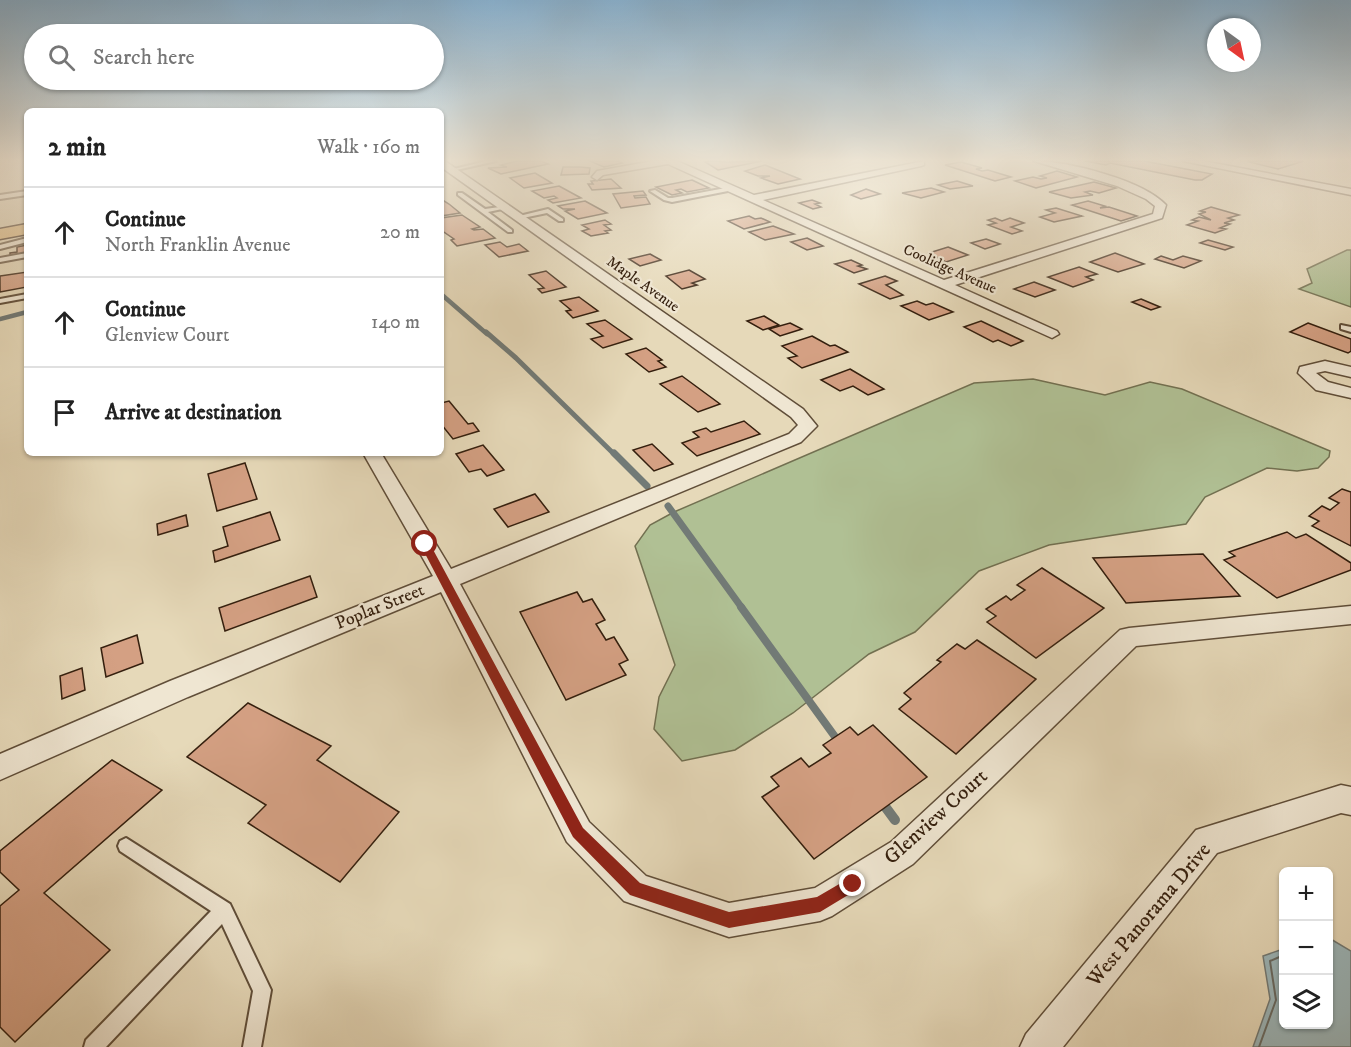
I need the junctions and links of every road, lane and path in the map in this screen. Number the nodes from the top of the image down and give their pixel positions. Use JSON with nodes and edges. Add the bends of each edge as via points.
{"nodes":[{"id":1,"x":490,"y":210,"type":"edge"},
{"id":2,"x":509,"y":210,"type":"edge"},
{"id":3,"x":776,"y":210,"type":"edge"},
{"id":4,"x":1160,"y":210,"type":"edge"},
{"id":5,"x":484,"y":211,"type":"joint"},
{"id":6,"x":519,"y":217,"type":"junction"},
{"id":7,"x":561,"y":220,"type":"dead end"},
{"id":8,"x":24,"y":221,"type":"edge"},
{"id":9,"x":0,"y":225,"type":"edge"},
{"id":10,"x":24,"y":230,"type":"edge"},
{"id":11,"x":510,"y":231,"type":"dead end"},
{"id":12,"x":0,"y":234,"type":"edge"},
{"id":13,"x":24,"y":241,"type":"edge"},
{"id":14,"x":0,"y":247,"type":"edge"},
{"id":15,"x":24,"y":256,"type":"edge"},
{"id":16,"x":0,"y":260,"type":"edge"},
{"id":17,"x":945,"y":284,"type":"junction"},
{"id":18,"x":24,"y":297,"type":"edge"},
{"id":19,"x":0,"y":301,"type":"edge"},
{"id":20,"x":1052,"y":334,"type":"dead end"},
{"id":21,"x":1351,"y":372,"type":"edge"},
{"id":22,"x":1351,"y":393,"type":"edge"},
{"id":23,"x":795,"y":438,"type":"joint"},
{"id":24,"x":374,"y":456,"type":"edge"},
{"id":25,"x":446,"y":580,"type":"junction"},
{"id":26,"x":1351,"y":615,"type":"edge"},
{"id":27,"x":0,"y":766,"type":"edge"},
{"id":28,"x":1351,"y":801,"type":"edge"},
{"id":29,"x":126,"y":846,"type":"dead end"},
{"id":30,"x":224,"y":910,"type":"junction"},
{"id":31,"x":93,"y":1047,"type":"edge"},
{"id":32,"x":252,"y":1047,"type":"edge"},
{"id":33,"x":1039,"y":1047,"type":"edge"}],
"edges":[{"from":1,"to":5,"type":"lane"},
{"from":2,"to":6,"type":"street","name":"Maple Avenue"},
{"from":3,"to":17,"type":"street","name":"Coolidge Avenue"},
{"from":4,"to":17,"type":"street","via":[[1158,216],[1138,224]]},
{"from":5,"to":11,"type":"lane"},
{"from":6,"to":7,"type":"lane","via":[[548,211]]},
{"from":6,"to":23,"type":"street","name":"Maple Avenue","via":[[797,413],[808,426]]},
{"from":8,"to":9,"type":"main road"},
{"from":10,"to":12,"type":"main road"},
{"from":13,"to":14,"type":"lane"},
{"from":15,"to":16,"type":"lane"},
{"from":17,"to":20,"type":"street","name":"Coolidge Avenue"},
{"from":18,"to":19,"type":"lane"},
{"from":21,"to":22,"type":"street","via":[[1316,366],[1306,369],[1322,386]]},
{"from":23,"to":25,"type":"street","name":"Poplar Street"},
{"from":24,"to":25,"type":"street","name":"Glenview Court"},
{"from":25,"to":26,"type":"street","name":"Glenview Court","via":[[578,832],[636,889],[729,920],[820,904],[902,853],[1129,637]]},
{"from":25,"to":27,"type":"street","name":"Poplar Street"},
{"from":28,"to":33,"type":"street","name":"West Panorama Drive","via":[[1341,799],[1207,841]]},
{"from":29,"to":30,"type":"lane"},
{"from":30,"to":31,"type":"lane"},
{"from":30,"to":32,"type":"lane","via":[[262,990]]}]}
